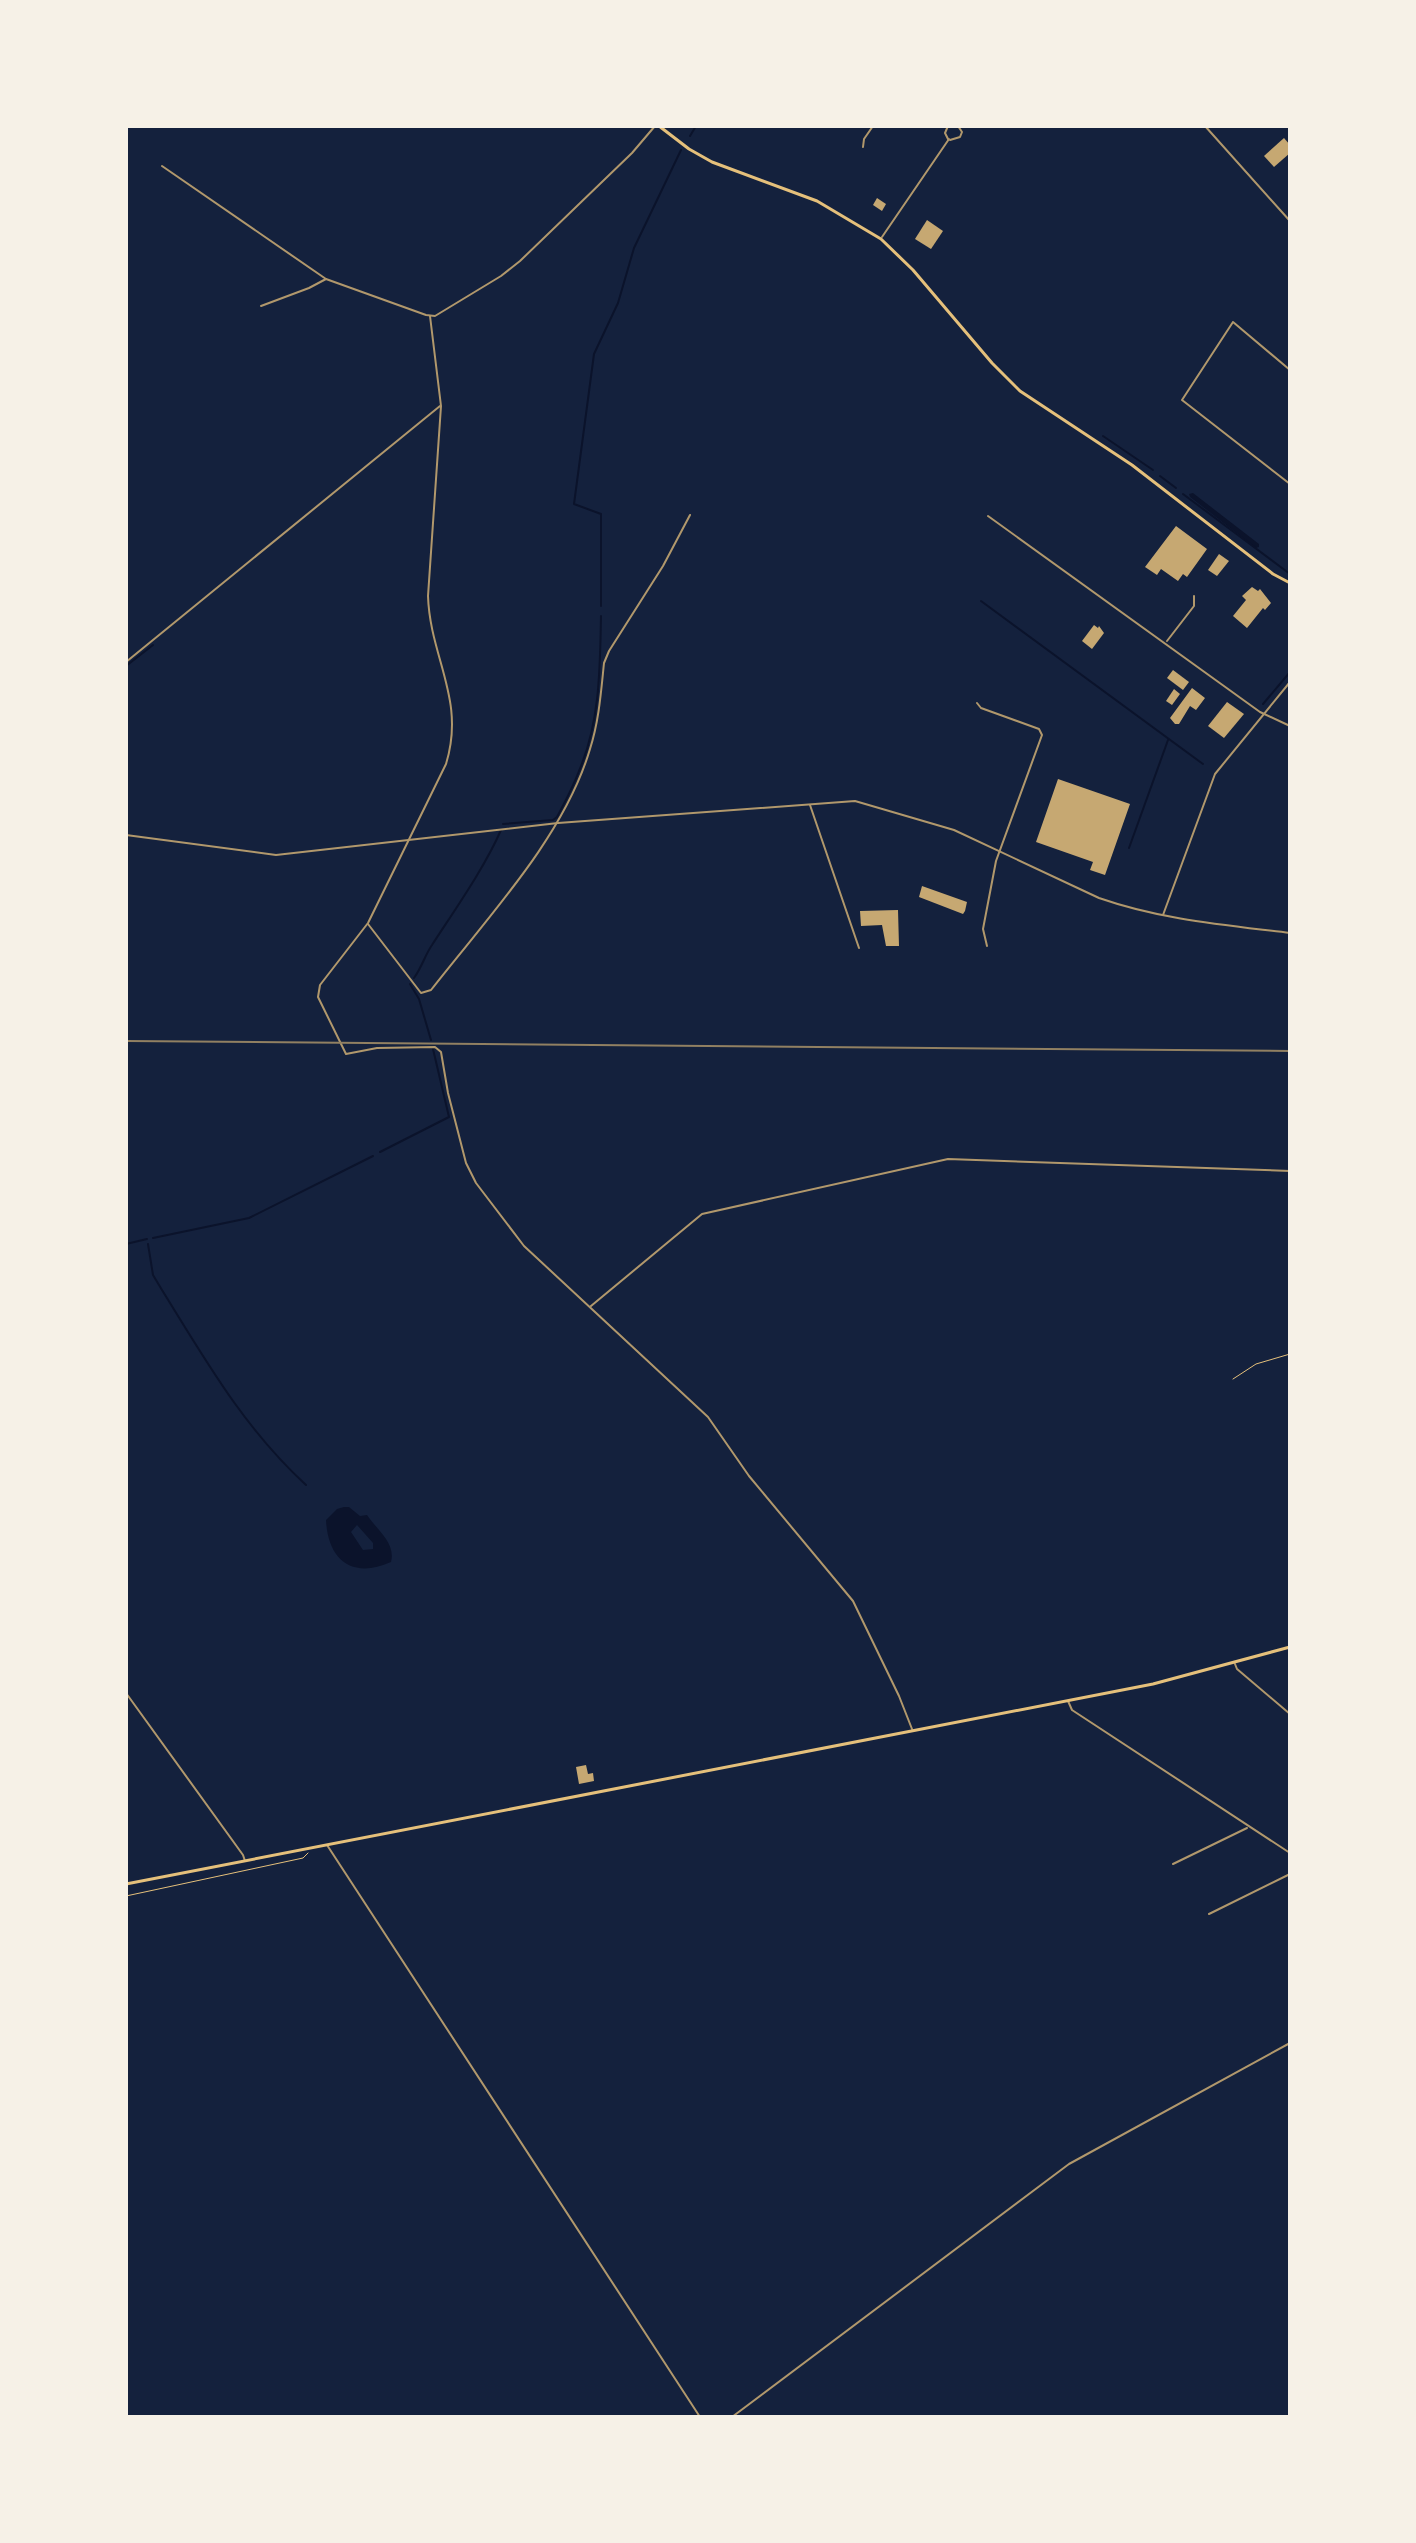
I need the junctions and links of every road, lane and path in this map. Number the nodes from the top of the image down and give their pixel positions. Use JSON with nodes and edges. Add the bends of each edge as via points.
{"nodes":[{"id":1,"x":657,"y":126,"type":"edge"},
{"id":2,"x":873,"y":126,"type":"edge"},
{"id":3,"x":958,"y":126,"type":"edge"},
{"id":4,"x":1205,"y":126,"type":"edge"},
{"id":5,"x":946,"y":127,"type":"edge"},
{"id":6,"x":949,"y":139,"type":"junction"},
{"id":7,"x":863,"y":147,"type":"dead end"},
{"id":8,"x":162,"y":166,"type":"dead end"},
{"id":9,"x":1290,"y":221,"type":"edge"},
{"id":10,"x":881,"y":239,"type":"junction"},
{"id":11,"x":326,"y":279,"type":"junction"},
{"id":12,"x":261,"y":306,"type":"dead end"},
{"id":13,"x":430,"y":316,"type":"junction"},
{"id":14,"x":1290,"y":370,"type":"edge"},
{"id":15,"x":441,"y":406,"type":"junction"},
{"id":16,"x":1290,"y":484,"type":"edge"},
{"id":17,"x":690,"y":515,"type":"dead end"},
{"id":18,"x":988,"y":516,"type":"dead end"},
{"id":19,"x":1290,"y":583,"type":"edge"},
{"id":20,"x":1194,"y":596,"type":"dead end"},
{"id":21,"x":1165,"y":643,"type":"junction"},
{"id":22,"x":126,"y":662,"type":"edge"},
{"id":23,"x":1290,"y":682,"type":"edge"},
{"id":24,"x":977,"y":703,"type":"dead end"},
{"id":25,"x":1263,"y":714,"type":"junction"},
{"id":26,"x":1290,"y":726,"type":"edge"},
{"id":27,"x":810,"y":804,"type":"junction"},
{"id":28,"x":558,"y":823,"type":"junction"},
{"id":29,"x":126,"y":835,"type":"edge"},
{"id":30,"x":408,"y":841,"type":"junction"},
{"id":31,"x":1000,"y":850,"type":"junction"},
{"id":32,"x":1163,"y":916,"type":"junction"},
{"id":33,"x":368,"y":923,"type":"junction"},
{"id":34,"x":1290,"y":933,"type":"edge"},
{"id":35,"x":987,"y":946,"type":"dead end"},
{"id":36,"x":859,"y":948,"type":"dead end"},
{"id":37,"x":1290,"y":1171,"type":"edge"},
{"id":38,"x":589,"y":1307,"type":"junction"},
{"id":39,"x":1290,"y":1354,"type":"edge"},
{"id":40,"x":1233,"y":1379,"type":"dead end"},
{"id":41,"x":1290,"y":1647,"type":"edge"},
{"id":42,"x":1235,"y":1663,"type":"junction"},
{"id":43,"x":126,"y":1693,"type":"edge"},
{"id":44,"x":1067,"y":1700,"type":"junction"},
{"id":45,"x":1290,"y":1714,"type":"edge"},
{"id":46,"x":913,"y":1730,"type":"junction"},
{"id":47,"x":1248,"y":1827,"type":"junction"},
{"id":48,"x":327,"y":1845,"type":"junction"},
{"id":49,"x":1290,"y":1853,"type":"edge"},
{"id":50,"x":245,"y":1861,"type":"junction"},
{"id":51,"x":1173,"y":1864,"type":"dead end"},
{"id":52,"x":1290,"y":1874,"type":"edge"},
{"id":53,"x":126,"y":1884,"type":"edge"},
{"id":54,"x":1209,"y":1914,"type":"dead end"},
{"id":55,"x":1290,"y":2043,"type":"edge"},
{"id":56,"x":700,"y":2417,"type":"edge"},
{"id":57,"x":732,"y":2417,"type":"edge"}],
"edges":[{"from":1,"to":10,"type":"main road","via":[[712,162],[817,201]]},
{"from":1,"to":13,"type":"street","via":[[520,261],[440,315]]},
{"from":2,"to":7,"type":"street"},
{"from":3,"to":6,"type":"street","via":[[960,137]]},
{"from":4,"to":9,"type":"street"},
{"from":5,"to":6,"type":"street"},
{"from":6,"to":10,"type":"street"},
{"from":8,"to":11,"type":"street"},
{"from":10,"to":19,"type":"main road","via":[[1020,391],[1123,458]]},
{"from":11,"to":12,"type":"street"},
{"from":11,"to":13,"type":"street"},
{"from":13,"to":15,"type":"street"},
{"from":14,"to":16,"type":"street","via":[[1233,322],[1182,400]]},
{"from":15,"to":22,"type":"street"},
{"from":15,"to":30,"type":"street","via":[[428,596],[429,619],[451,698],[453,735],[446,764]]},
{"from":17,"to":28,"type":"street","via":[[609,651],[591,746]]},
{"from":18,"to":21,"type":"street"},
{"from":20,"to":21,"type":"street","via":[[1194,606]]},
{"from":21,"to":25,"type":"street"},
{"from":23,"to":25,"type":"street"},
{"from":24,"to":31,"type":"street","via":[[1039,729],[1042,735]]},
{"from":25,"to":26,"type":"street"},
{"from":25,"to":32,"type":"street","via":[[1215,774]]},
{"from":27,"to":28,"type":"street"},
{"from":27,"to":31,"type":"street","via":[[871,804]]},
{"from":27,"to":36,"type":"street"},
{"from":28,"to":30,"type":"street"},
{"from":28,"to":33,"type":"street","via":[[427,993],[417,989]]},
{"from":29,"to":30,"type":"street","via":[[276,855]]},
{"from":30,"to":33,"type":"street"},
{"from":31,"to":32,"type":"street","via":[[1099,898]]},
{"from":31,"to":35,"type":"street","via":[[983,929]]},
{"from":32,"to":34,"type":"street"},
{"from":33,"to":38,"type":"street","via":[[318,991],[346,1054],[377,1048],[438,1049],[468,1170],[524,1246]]},
{"from":37,"to":38,"type":"street","via":[[948,1159],[709,1211]]},
{"from":38,"to":46,"type":"street","via":[[701,1409],[749,1476],[843,1586]]},
{"from":39,"to":40,"type":"path","via":[[1256,1364]]},
{"from":41,"to":42,"type":"main road"},
{"from":42,"to":44,"type":"main road"},
{"from":42,"to":45,"type":"street"},
{"from":43,"to":50,"type":"street"},
{"from":44,"to":46,"type":"main road"},
{"from":44,"to":47,"type":"street","via":[[1072,1710]]},
{"from":46,"to":48,"type":"main road"},
{"from":47,"to":49,"type":"street"},
{"from":47,"to":51,"type":"street"},
{"from":48,"to":50,"type":"main road"},
{"from":48,"to":56,"type":"street"},
{"from":50,"to":53,"type":"main road"},
{"from":52,"to":54,"type":"street"},
{"from":55,"to":57,"type":"street","via":[[1069,2164]]}]}
